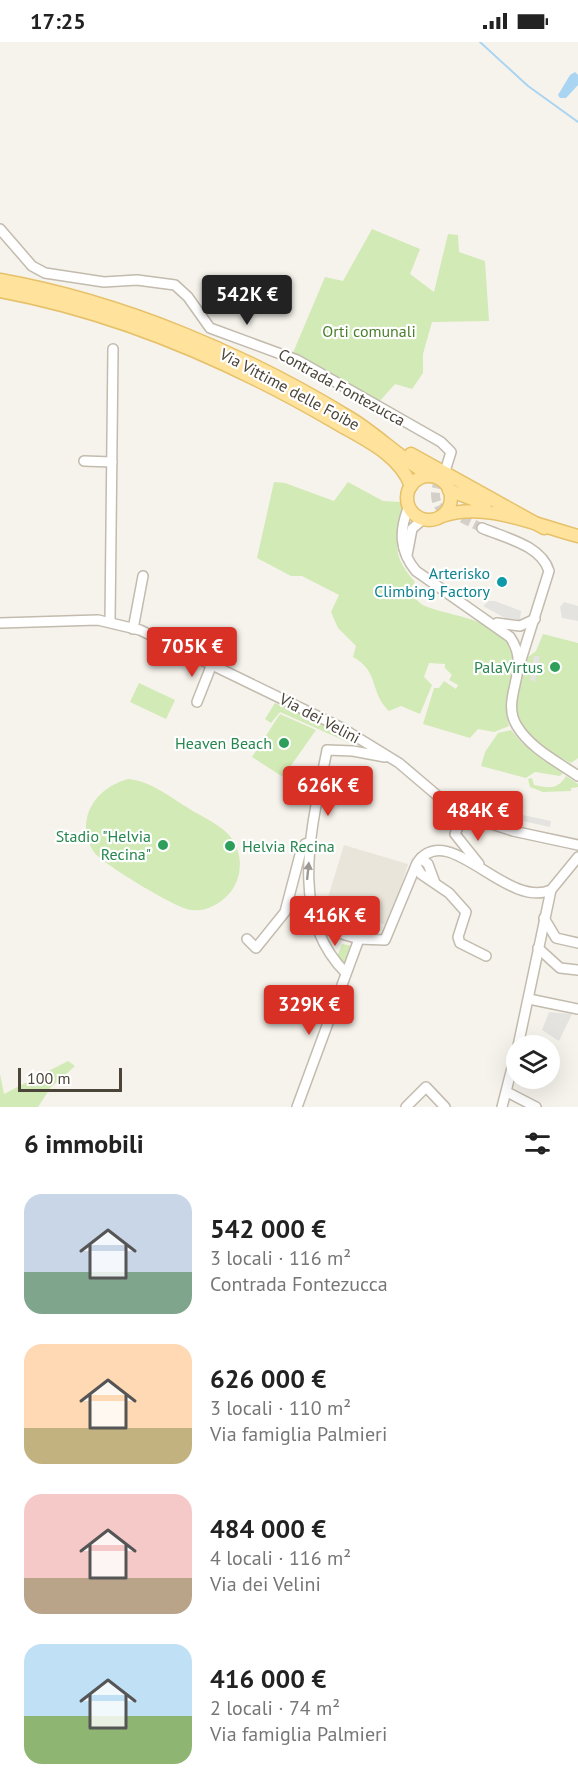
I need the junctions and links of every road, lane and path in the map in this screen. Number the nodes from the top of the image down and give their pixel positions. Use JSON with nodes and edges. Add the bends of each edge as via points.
{"nodes":[{"id":1,"x":0,"y":229,"type":"edge"},
{"id":2,"x":0,"y":280,"type":"edge"},
{"id":3,"x":0,"y":291,"type":"edge"},
{"id":4,"x":113,"y":349,"type":"dead end"},
{"id":5,"x":352,"y":419,"type":"junction"},
{"id":6,"x":84,"y":461,"type":"dead end"},
{"id":7,"x":112,"y":462,"type":"junction"},
{"id":8,"x":446,"y":468,"type":"tunnel mouth"},
{"id":9,"x":431,"y":476,"type":"junction"},
{"id":10,"x":411,"y":486,"type":"junction"},
{"id":11,"x":449,"y":490,"type":"junction"},
{"id":12,"x":409,"y":506,"type":"junction"},
{"id":13,"x":442,"y":516,"type":"junction"},
{"id":14,"x":423,"y":519,"type":"junction"},
{"id":15,"x":482,"y":528,"type":"tunnel mouth"},
{"id":16,"x":544,"y":528,"type":"junction"},
{"id":17,"x":578,"y":536,"type":"edge"},
{"id":18,"x":407,"y":558,"type":"junction"},
{"id":19,"x":143,"y":576,"type":"dead end"},
{"id":20,"x":535,"y":619,"type":"junction"},
{"id":21,"x":110,"y":622,"type":"junction"},
{"id":22,"x":492,"y":622,"type":"junction"},
{"id":23,"x":0,"y":623,"type":"edge"},
{"id":24,"x":133,"y":628,"type":"junction"},
{"id":25,"x":520,"y":662,"type":"junction"},
{"id":26,"x":212,"y":664,"type":"junction"},
{"id":27,"x":197,"y":702,"type":"dead end"},
{"id":28,"x":391,"y":758,"type":"junction"},
{"id":29,"x":576,"y":773,"type":"edge"},
{"id":30,"x":464,"y":813,"type":"junction"},
{"id":31,"x":311,"y":842,"type":"junction"},
{"id":32,"x":575,"y":851,"type":"edge"},
{"id":33,"x":418,"y":862,"type":"junction"},
{"id":34,"x":487,"y":872,"type":"junction"},
{"id":35,"x":551,"y":890,"type":"junction"},
{"id":36,"x":544,"y":918,"type":"junction"},
{"id":37,"x":319,"y":927,"type":"junction"},
{"id":38,"x":247,"y":939,"type":"dead end"},
{"id":39,"x":359,"y":939,"type":"junction"},
{"id":40,"x":578,"y":943,"type":"edge"},
{"id":41,"x":538,"y":948,"type":"junction"},
{"id":42,"x":486,"y":957,"type":"dead end"},
{"id":43,"x":578,"y":970,"type":"edge"},
{"id":44,"x":346,"y":973,"type":"junction"},
{"id":45,"x":529,"y":999,"type":"junction"},
{"id":46,"x":578,"y":1009,"type":"edge"},
{"id":47,"x":521,"y":1035,"type":"edge"},
{"id":48,"x":508,"y":1089,"type":"edge"},
{"id":49,"x":507,"y":1092,"type":"junction"},
{"id":50,"x":297,"y":1107,"type":"edge"},
{"id":51,"x":406,"y":1107,"type":"edge"},
{"id":52,"x":445,"y":1107,"type":"edge"},
{"id":53,"x":502,"y":1107,"type":"edge"},
{"id":54,"x":536,"y":1107,"type":"edge"}],
"edges":[{"from":1,"to":8,"type":"street","name":"Contrada Fontezucca","via":[[32,266],[45,273],[104,282],[137,280],[175,285],[210,328],[297,360],[441,442],[451,452]]},
{"from":2,"to":5,"type":"main road","name":"Via Vittime delle Foibe","via":[[64,295],[164,327],[259,369]]},
{"from":3,"to":10,"type":"main road","name":"Via Vittime delle Foibe","via":[[95,313],[224,362],[378,448],[402,466]]},
{"from":4,"to":7,"type":"street"},
{"from":5,"to":9,"type":"main road","name":"Via Vittime delle Foibe"},
{"from":5,"to":16,"type":"main road"},
{"from":6,"to":7,"type":"street"},
{"from":7,"to":21,"type":"street"},
{"from":9,"to":10,"type":"main road"},
{"from":9,"to":11,"type":"main road","via":[[442,480]]},
{"from":10,"to":12,"type":"main road"},
{"from":11,"to":13,"type":"main road","via":[[450,504]]},
{"from":11,"to":16,"type":"main road"},
{"from":12,"to":14,"type":"main road"},
{"from":12,"to":18,"type":"street","via":[[401,540]]},
{"from":13,"to":14,"type":"main road"},
{"from":13,"to":16,"type":"main road","via":[[477,510]]},
{"from":14,"to":18,"type":"street","via":[[412,529]]},
{"from":15,"to":20,"type":"street","via":[[537,551],[544,558],[549,570]]},
{"from":16,"to":17,"type":"main road"},
{"from":18,"to":22,"type":"street","via":[[416,571]]},
{"from":19,"to":24,"type":"street"},
{"from":20,"to":22,"type":"street","via":[[511,627]]},
{"from":20,"to":25,"type":"street"},
{"from":21,"to":23,"type":"street","name":"Via dei Velini"},
{"from":21,"to":24,"type":"street","name":"Via dei Velini"},
{"from":22,"to":25,"type":"street","via":[[516,645]]},
{"from":24,"to":26,"type":"street","name":"Via dei Velini"},
{"from":25,"to":29,"type":"street","via":[[511,706],[515,725],[538,748]]},
{"from":26,"to":27,"type":"street"},
{"from":26,"to":28,"type":"street","name":"Via dei Velini","via":[[316,714]]},
{"from":28,"to":30,"type":"street","name":"Via dei Velini"},
{"from":28,"to":31,"type":"street","via":[[327,750]]},
{"from":30,"to":32,"type":"street","name":"Via dei Velini"},
{"from":30,"to":34,"type":"street","via":[[455,834]]},
{"from":37,"to":31,"type":"street","one_way":true,"via":[[308,897]]},
{"from":31,"to":38,"type":"street","via":[[301,851],[285,912],[256,948]]},
{"from":32,"to":35,"type":"street"},
{"from":33,"to":34,"type":"street","via":[[425,853],[445,850]]},
{"from":33,"to":39,"type":"street","via":[[385,940]]},
{"from":33,"to":42,"type":"street","via":[[428,864],[435,883],[466,912],[458,937],[460,943]]},
{"from":34,"to":35,"type":"street","via":[[528,894]]},
{"from":35,"to":36,"type":"street"},
{"from":36,"to":40,"type":"street","via":[[556,939]]},
{"from":36,"to":41,"type":"street"},
{"from":37,"to":39,"type":"street"},
{"from":37,"to":44,"type":"street","via":[[327,947]]},
{"from":39,"to":44,"type":"street"},
{"from":41,"to":43,"type":"street","via":[[560,968]]},
{"from":41,"to":45,"type":"street"},
{"from":44,"to":50,"type":"street"},
{"from":45,"to":46,"type":"street"},
{"from":45,"to":47,"type":"street"},
{"from":48,"to":49,"type":"street"},
{"from":49,"to":53,"type":"street"},
{"from":49,"to":54,"type":"street"},
{"from":51,"to":52,"type":"street","via":[[426,1087]]}]}
